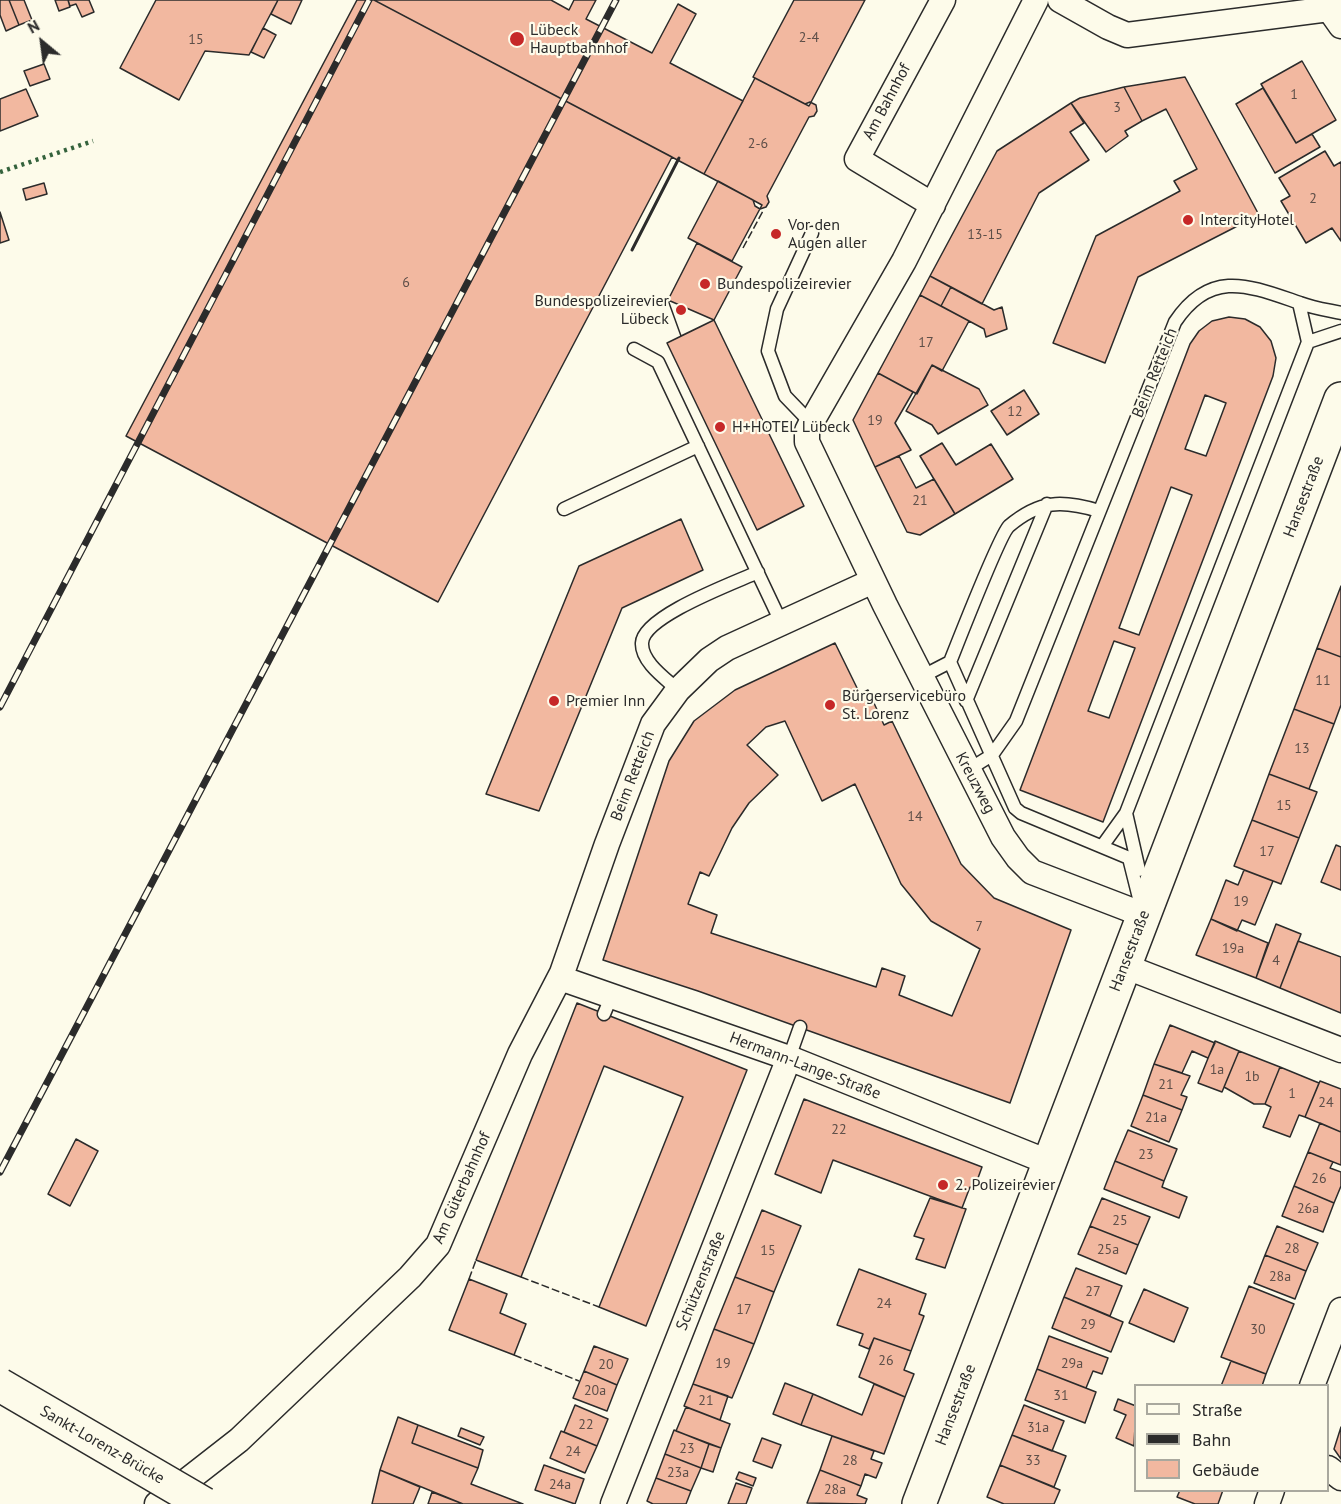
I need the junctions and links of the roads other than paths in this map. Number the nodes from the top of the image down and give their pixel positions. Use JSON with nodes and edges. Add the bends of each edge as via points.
{"nodes":[{"id":1,"x":943,"y":0,"type":"edge"},
{"id":2,"x":1036,"y":0,"type":"edge"},
{"id":3,"x":1060,"y":0,"type":"edge"},
{"id":4,"x":1334,"y":12,"type":"edge"},
{"id":5,"x":933,"y":205,"type":"junction"},
{"id":6,"x":812,"y":233,"type":"dead end"},
{"id":7,"x":1299,"y":303,"type":"junction"},
{"id":8,"x":1341,"y":313,"type":"edge"},
{"id":9,"x":1341,"y":331,"type":"edge"},
{"id":10,"x":1308,"y":342,"type":"junction"},
{"id":11,"x":634,"y":349,"type":"dead end"},
{"id":12,"x":1341,"y":399,"type":"edge"},
{"id":13,"x":811,"y":423,"type":"junction"},
{"id":14,"x":698,"y":446,"type":"junction"},
{"id":15,"x":1047,"y":504,"type":"junction"},
{"id":16,"x":564,"y":509,"type":"dead end"},
{"id":17,"x":1099,"y":511,"type":"junction"},
{"id":18,"x":758,"y":572,"type":"junction"},
{"id":19,"x":873,"y":581,"type":"junction"},
{"id":20,"x":781,"y":622,"type":"junction"},
{"id":21,"x":950,"y":662,"type":"junction"},
{"id":22,"x":921,"y":678,"type":"junction"},
{"id":23,"x":678,"y":690,"type":"junction"},
{"id":24,"x":966,"y":701,"type":"junction"},
{"id":25,"x":992,"y":755,"type":"junction"},
{"id":26,"x":968,"y":770,"type":"junction"},
{"id":27,"x":1126,"y":813,"type":"junction"},
{"id":28,"x":1103,"y":845,"type":"junction"},
{"id":29,"x":1144,"y":915,"type":"junction"},
{"id":30,"x":1125,"y":966,"type":"junction"},
{"id":31,"x":560,"y":978,"type":"junction"},
{"id":32,"x":800,"y":1027,"type":"dead end"},
{"id":33,"x":1341,"y":1050,"type":"edge"},
{"id":34,"x":789,"y":1058,"type":"junction"},
{"id":35,"x":1048,"y":1162,"type":"junction"},
{"id":36,"x":1341,"y":1310,"type":"edge"},
{"id":37,"x":1313,"y":1384,"type":"edge"},
{"id":38,"x":0,"y":1385,"type":"edge"},
{"id":39,"x":1329,"y":1469,"type":"edge"},
{"id":40,"x":1341,"y":1478,"type":"edge"},
{"id":41,"x":157,"y":1504,"type":"edge"},
{"id":42,"x":204,"y":1504,"type":"edge"},
{"id":43,"x":613,"y":1504,"type":"edge"},
{"id":44,"x":919,"y":1504,"type":"edge"}],
"edges":[{"from":1,"to":5,"type":"street","name":"Am Bahnhof","via":[[857,159]]},
{"from":2,"to":5,"type":"street"},
{"from":3,"to":4,"type":"street","via":[[1127,35]]},
{"from":5,"to":13,"type":"street"},
{"from":6,"to":13,"type":"lane","via":[[777,309],[768,351],[784,396]]},
{"from":7,"to":8,"type":"lane","name":"Beim Retteich"},
{"from":7,"to":10,"type":"lane"},
{"from":7,"to":17,"type":"lane","name":"Beim Retteich","via":[[1283,295],[1230,285],[1202,294],[1183,310]]},
{"from":9,"to":10,"type":"lane"},
{"from":10,"to":27,"type":"lane"},
{"from":11,"to":14,"type":"lane","via":[[658,362]]},
{"from":12,"to":29,"type":"street","name":"Hansestraße"},
{"from":13,"to":19,"type":"street","via":[[807,431],[810,452]]},
{"from":14,"to":16,"type":"lane"},
{"from":14,"to":18,"type":"lane"},
{"from":15,"to":17,"type":"lane","via":[[1071,502]]},
{"from":15,"to":21,"type":"lane","via":[[1007,527]]},
{"from":15,"to":24,"type":"lane"},
{"from":17,"to":25,"type":"lane","name":"Beim Retteich","via":[[1016,721]]},
{"from":18,"to":20,"type":"lane"},
{"from":18,"to":23,"type":"lane","via":[[692,602],[645,632],[641,644],[645,656]]},
{"from":19,"to":20,"type":"street","name":"Beim Retteich"},
{"from":19,"to":22,"type":"street","name":"Kreuzweg"},
{"from":20,"to":23,"type":"street","name":"Beim Retteich","via":[[709,660]]},
{"from":21,"to":22,"type":"lane"},
{"from":21,"to":24,"type":"lane"},
{"from":22,"to":26,"type":"street","name":"Kreuzweg"},
{"from":23,"to":31,"type":"street","name":"Beim Retteich","via":[[653,724],[643,748]]},
{"from":24,"to":25,"type":"lane"},
{"from":25,"to":26,"type":"lane"},
{"from":25,"to":28,"type":"lane","via":[[1015,808],[1021,813]]},
{"from":26,"to":29,"type":"street","name":"Kreuzweg","via":[[1003,837],[1032,872]]},
{"from":27,"to":28,"type":"lane"},
{"from":27,"to":29,"type":"lane","via":[[1136,851]]},
{"from":28,"to":29,"type":"lane","via":[[1129,858]]},
{"from":29,"to":30,"type":"street","name":"Hansestraße"},
{"from":30,"to":33,"type":"street"},
{"from":30,"to":35,"type":"street","name":"Hansestraße"},
{"from":31,"to":34,"type":"street","name":"Hermann-Lange-Straße","via":[[608,1004]]},
{"from":31,"to":41,"type":"street","name":"Am Güterbahnhof","via":[[520,1054],[438,1245],[410,1277],[239,1440]]},
{"from":32,"to":34,"type":"lane"},
{"from":34,"to":35,"type":"street","name":"Hermann-Lange-Straße"},
{"from":34,"to":43,"type":"street","name":"Schützenstraße"},
{"from":35,"to":44,"type":"street","name":"Hansestraße"},
{"from":36,"to":37,"type":"street"},
{"from":38,"to":42,"type":"street","name":"Sankt-Lorenz-Brücke","bridge":true},
{"from":39,"to":40,"type":"street"}]}
